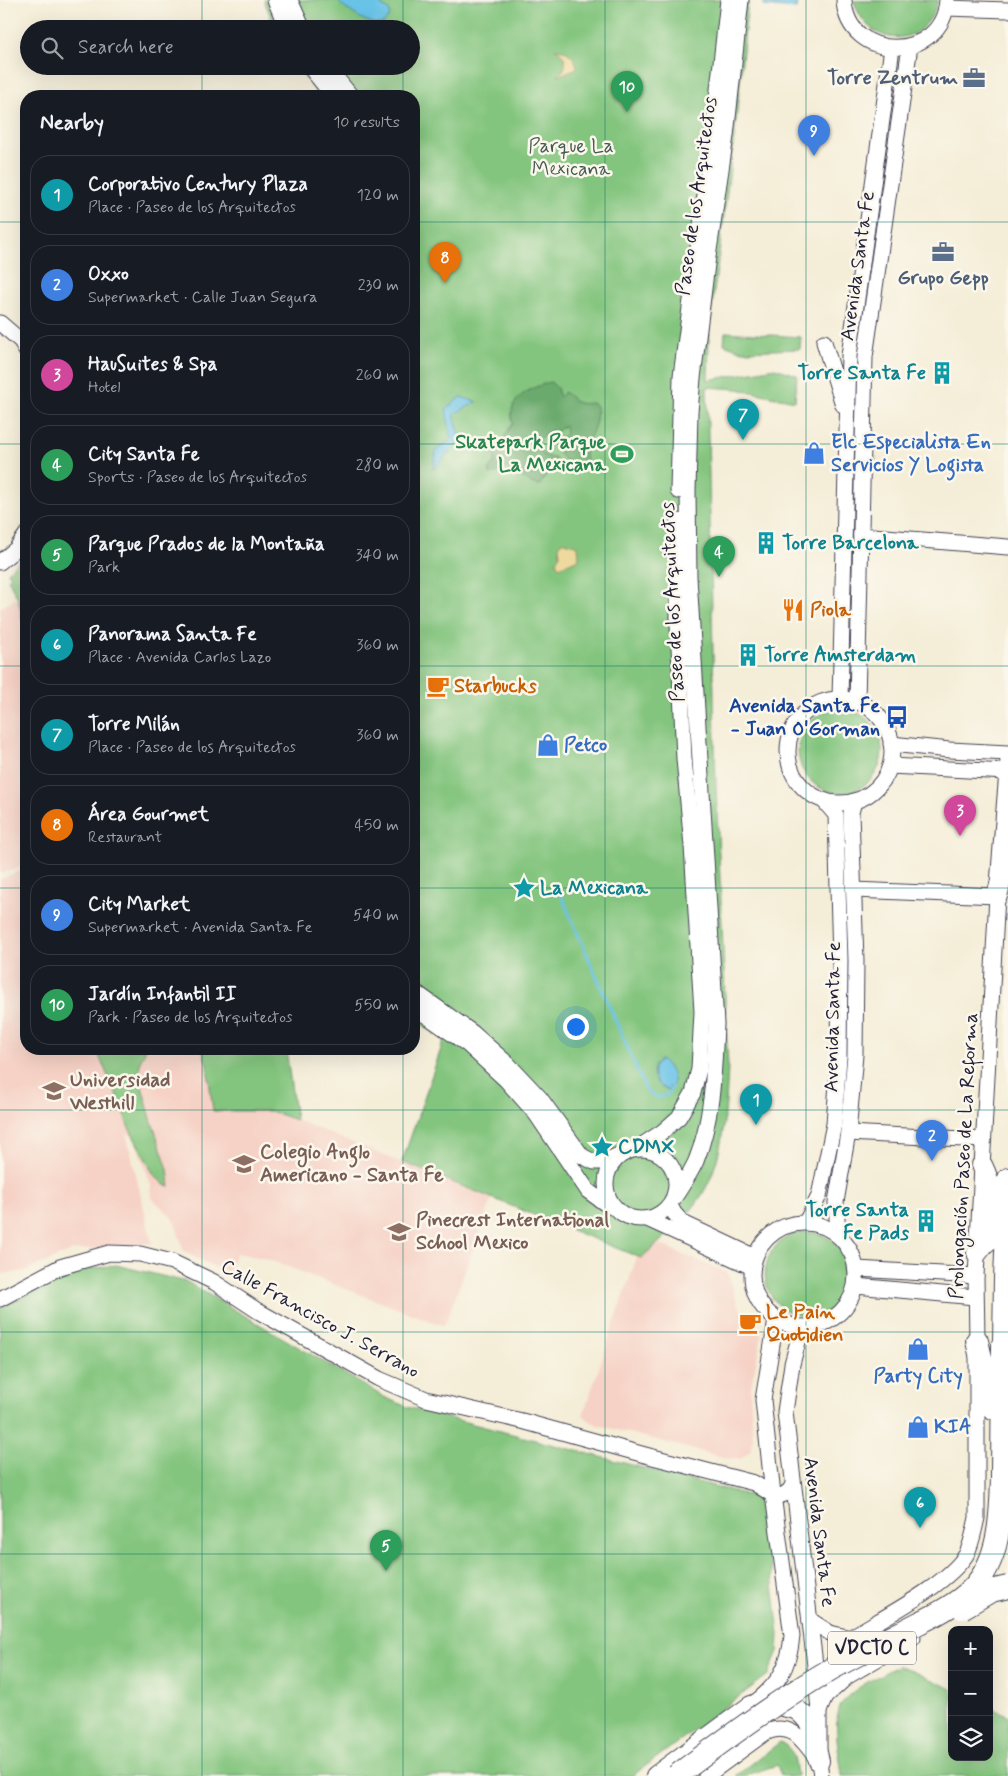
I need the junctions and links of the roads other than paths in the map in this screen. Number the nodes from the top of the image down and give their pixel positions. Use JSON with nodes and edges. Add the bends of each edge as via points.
{"nodes":[{"id":1,"x":275,"y":0,"type":"edge"},
{"id":2,"x":290,"y":0,"type":"edge"},
{"id":3,"x":728,"y":0,"type":"edge"},
{"id":4,"x":740,"y":0,"type":"edge"},
{"id":5,"x":844,"y":0,"type":"edge"},
{"id":6,"x":946,"y":4,"type":"edge"},
{"id":7,"x":1008,"y":10,"type":"edge"},
{"id":8,"x":283,"y":20,"type":"edge"},
{"id":9,"x":299,"y":20,"type":"edge"},
{"id":10,"x":910,"y":46,"type":"junction"},
{"id":11,"x":892,"y":48,"type":"junction"},
{"id":12,"x":316,"y":75,"type":"edge"},
{"id":13,"x":334,"y":75,"type":"edge"},
{"id":14,"x":328,"y":90,"type":"edge"},
{"id":15,"x":346,"y":90,"type":"edge"},
{"id":16,"x":719,"y":135,"type":"junction"},
{"id":17,"x":0,"y":323,"type":"edge"},
{"id":18,"x":20,"y":340,"type":"edge"},
{"id":19,"x":824,"y":342,"type":"dead end"},
{"id":20,"x":848,"y":419,"type":"junction"},
{"id":21,"x":861,"y":535,"type":"junction"},
{"id":22,"x":20,"y":544,"type":"edge"},
{"id":23,"x":1008,"y":547,"type":"edge"},
{"id":24,"x":0,"y":562,"type":"edge"},
{"id":25,"x":840,"y":699,"type":"junction"},
{"id":26,"x":857,"y":702,"type":"junction"},
{"id":27,"x":891,"y":744,"type":"junction"},
{"id":28,"x":1008,"y":754,"type":"edge"},
{"id":29,"x":1008,"y":765,"type":"edge"},
{"id":30,"x":890,"y":766,"type":"junction"},
{"id":31,"x":824,"y":801,"type":"junction"},
{"id":32,"x":854,"y":801,"type":"junction"},
{"id":33,"x":699,"y":846,"type":"junction"},
{"id":34,"x":1008,"y":855,"type":"edge"},
{"id":35,"x":854,"y":890,"type":"junction"},
{"id":36,"x":997,"y":896,"type":"junction"},
{"id":37,"x":420,"y":996,"type":"edge"},
{"id":38,"x":420,"y":1011,"type":"edge"},
{"id":39,"x":475,"y":1043,"type":"junction"},
{"id":40,"x":848,"y":1133,"type":"junction"},
{"id":41,"x":983,"y":1140,"type":"junction"},
{"id":42,"x":630,"y":1151,"type":"junction"},
{"id":43,"x":982,"y":1165,"type":"junction"},
{"id":44,"x":1008,"y":1178,"type":"edge"},
{"id":45,"x":672,"y":1201,"type":"junction"},
{"id":46,"x":616,"y":1210,"type":"junction"},
{"id":47,"x":647,"y":1219,"type":"junction"},
{"id":48,"x":806,"y":1222,"type":"junction"},
{"id":49,"x":1000,"y":1232,"type":"junction"},
{"id":50,"x":838,"y":1234,"type":"junction"},
{"id":51,"x":977,"y":1253,"type":"junction"},
{"id":52,"x":754,"y":1262,"type":"junction"},
{"id":53,"x":857,"y":1269,"type":"junction"},
{"id":54,"x":976,"y":1276,"type":"junction"},
{"id":55,"x":0,"y":1286,"type":"edge"},
{"id":56,"x":25,"y":1286,"type":"junction"},
{"id":57,"x":856,"y":1286,"type":"junction"},
{"id":58,"x":976,"y":1297,"type":"junction"},
{"id":59,"x":0,"y":1299,"type":"edge"},
{"id":60,"x":776,"y":1320,"type":"junction"},
{"id":61,"x":808,"y":1328,"type":"junction"},
{"id":62,"x":977,"y":1341,"type":"junction"},
{"id":63,"x":1003,"y":1344,"type":"junction"},
{"id":64,"x":1008,"y":1394,"type":"edge"},
{"id":65,"x":1002,"y":1449,"type":"junction"},
{"id":66,"x":793,"y":1484,"type":"junction"},
{"id":67,"x":773,"y":1495,"type":"junction"},
{"id":68,"x":1008,"y":1586,"type":"edge"},
{"id":69,"x":1008,"y":1595,"type":"edge"},
{"id":70,"x":810,"y":1620,"type":"junction"},
{"id":71,"x":850,"y":1638,"type":"junction"},
{"id":72,"x":863,"y":1667,"type":"junction"},
{"id":73,"x":751,"y":1706,"type":"junction"},
{"id":74,"x":819,"y":1711,"type":"junction"},
{"id":75,"x":820,"y":1768,"type":"edge"},
{"id":76,"x":656,"y":1776,"type":"edge"},
{"id":77,"x":676,"y":1776,"type":"edge"},
{"id":78,"x":698,"y":1776,"type":"edge"},
{"id":79,"x":706,"y":1776,"type":"edge"}],
"edges":[{"from":1,"to":8,"type":"street"},
{"from":2,"to":9,"type":"street"},
{"from":3,"to":16,"type":"street","name":"Paseo de los Arquitectos"},
{"from":4,"to":16,"type":"street","name":"Paseo de los Arquitectos"},
{"from":5,"to":11,"type":"street","via":[[850,22],[860,35],[874,44]]},
{"from":6,"to":7,"type":"street"},
{"from":6,"to":10,"type":"street","via":[[941,21],[933,32]]},
{"from":10,"to":11,"type":"street"},
{"from":10,"to":21,"type":"street","name":"Avenida Santa Fe","via":[[865,357]]},
{"from":11,"to":20,"type":"street","name":"Avenida Santa Fe","via":[[849,356]]},
{"from":12,"to":14,"type":"street"},
{"from":13,"to":15,"type":"street"},
{"from":16,"to":33,"type":"street","name":"Paseo de los Arquitectos","via":[[678,442],[678,624],[684,759]]},
{"from":17,"to":18,"type":"street"},
{"from":19,"to":20,"type":"street"},
{"from":20,"to":25,"type":"street","name":"Avenida Santa Fe"},
{"from":21,"to":23,"type":"street"},
{"from":21,"to":26,"type":"street","name":"Avenida Santa Fe"},
{"from":22,"to":24,"type":"street"},
{"from":25,"to":26,"type":"street"},
{"from":25,"to":31,"type":"street","via":[[824,702],[809,710],[790,736],[789,760],[798,782],[810,794]]},
{"from":26,"to":27,"type":"street","via":[[880,718]]},
{"from":27,"to":28,"type":"street"},
{"from":27,"to":30,"type":"street"},
{"from":29,"to":30,"type":"street"},
{"from":29,"to":36,"type":"street","name":"Prolongación Paseo de La Reforma"},
{"from":30,"to":32,"type":"street","via":[[882,782],[870,794]]},
{"from":31,"to":32,"type":"street"},
{"from":31,"to":48,"type":"street","name":"Avenida Santa Fe","via":[[836,815],[839,1057],[834,1124],[819,1196]]},
{"from":32,"to":35,"type":"street","name":"Avenida Santa Fe"},
{"from":33,"to":42,"type":"street","name":"Paseo de los Arquitectos","via":[[702,1012],[697,1083],[679,1117],[662,1132]]},
{"from":33,"to":45,"type":"street","name":"Paseo de los Arquitectos","via":[[716,1024],[713,1079],[698,1153]]},
{"from":34,"to":36,"type":"main road"},
{"from":35,"to":36,"type":"street"},
{"from":35,"to":40,"type":"street","name":"Avenida Santa Fe","via":[[855,1055]]},
{"from":36,"to":41,"type":"street","name":"Prolongación Paseo de La Reforma"},
{"from":37,"to":39,"type":"street"},
{"from":38,"to":39,"type":"street"},
{"from":39,"to":42,"type":"street","via":[[508,1064],[540,1098],[582,1156],[601,1162]]},
{"from":39,"to":46,"type":"street","via":[[536,1114],[588,1190]]},
{"from":40,"to":41,"type":"street"},
{"from":40,"to":50,"type":"street","name":"Avenida Santa Fe","via":[[836,1202]]},
{"from":41,"to":43,"type":"street","name":"Prolongación Paseo de La Reforma"},
{"from":42,"to":45,"type":"street","via":[[652,1151],[666,1159],[676,1178]]},
{"from":42,"to":46,"type":"street","via":[[616,1159],[606,1179],[606,1190]]},
{"from":43,"to":49,"type":"main road","via":[[990,1181]]},
{"from":43,"to":51,"type":"street","name":"Prolongación Paseo de La Reforma"},
{"from":44,"to":49,"type":"main road"},
{"from":45,"to":47,"type":"street","via":[[664,1212]]},
{"from":45,"to":52,"type":"street","via":[[674,1213],[683,1223]]},
{"from":46,"to":47,"type":"street","via":[[630,1218]]},
{"from":47,"to":52,"type":"street"},
{"from":48,"to":50,"type":"street","via":[[822,1225]]},
{"from":48,"to":52,"type":"street","via":[[787,1225],[771,1234],[760,1247]]},
{"from":49,"to":51,"type":"main road"},
{"from":49,"to":63,"type":"main road","via":[[1004,1278]]},
{"from":50,"to":53,"type":"street","via":[[853,1256]]},
{"from":51,"to":54,"type":"street","name":"Prolongación Paseo de La Reforma"},
{"from":52,"to":60,"type":"street","via":[[752,1286],[762,1308]]},
{"from":53,"to":54,"type":"street"},
{"from":53,"to":57,"type":"street"},
{"from":54,"to":58,"type":"street","name":"Prolongación Paseo de La Reforma"},
{"from":55,"to":56,"type":"street","name":"Calle Francisco J. Serrano"},
{"from":56,"to":59,"type":"street","name":"Calle Francisco J. Serrano"},
{"from":56,"to":67,"type":"street","name":"Calle Francisco J. Serrano","via":[[60,1267],[108,1253],[140,1254],[172,1262],[214,1282],[258,1311],[379,1379],[426,1399],[522,1421],[754,1483]]},
{"from":57,"to":58,"type":"street"},
{"from":57,"to":61,"type":"street","via":[[852,1299],[840,1315]]},
{"from":58,"to":62,"type":"street","name":"Prolongación Paseo de La Reforma"},
{"from":60,"to":61,"type":"street","via":[[788,1326]]},
{"from":60,"to":67,"type":"street","name":"Avenida Santa Fe","via":[[763,1400]]},
{"from":61,"to":66,"type":"street","name":"Avenida Santa Fe","via":[[800,1334],[785,1412]]},
{"from":62,"to":65,"type":"highway"},
{"from":62,"to":71,"type":"street","name":"Prolongación Paseo de La Reforma","via":[[977,1518],[966,1555],[932,1587]]},
{"from":63,"to":64,"type":"main road"},
{"from":63,"to":65,"type":"highway"},
{"from":65,"to":77,"type":"highway","number":"VDCTO C","bridge":true,"via":[[998,1534],[984,1572],[972,1589],[935,1615],[833,1668],[764,1712]]},
{"from":66,"to":67,"type":"street","via":[[785,1494]]},
{"from":66,"to":70,"type":"street","name":"Avenida Santa Fe"},
{"from":67,"to":73,"type":"street","name":"Avenida Santa Fe","via":[[792,1636],[786,1668],[768,1693]]},
{"from":68,"to":78,"type":"highway","number":"VDCTO C","bridge":true,"via":[[991,1591],[839,1677]]},
{"from":69,"to":72,"type":"street","via":[[989,1597]]},
{"from":70,"to":71,"type":"street","via":[[830,1633]]},
{"from":70,"to":74,"type":"street","name":"Avenida Santa Fe"},
{"from":71,"to":72,"type":"street","via":[[845,1643],[842,1656],[848,1665]]},
{"from":72,"to":74,"type":"street","via":[[825,1697]]},
{"from":73,"to":75,"type":"main road","via":[[765,1702],[796,1709],[803,1714],[810,1723]]},
{"from":73,"to":76,"type":"main road"},
{"from":74,"to":75,"type":"street","name":"Avenida Santa Fe"},
{"from":75,"to":79,"type":"street","via":[[803,1740],[791,1732],[775,1728]]}]}
